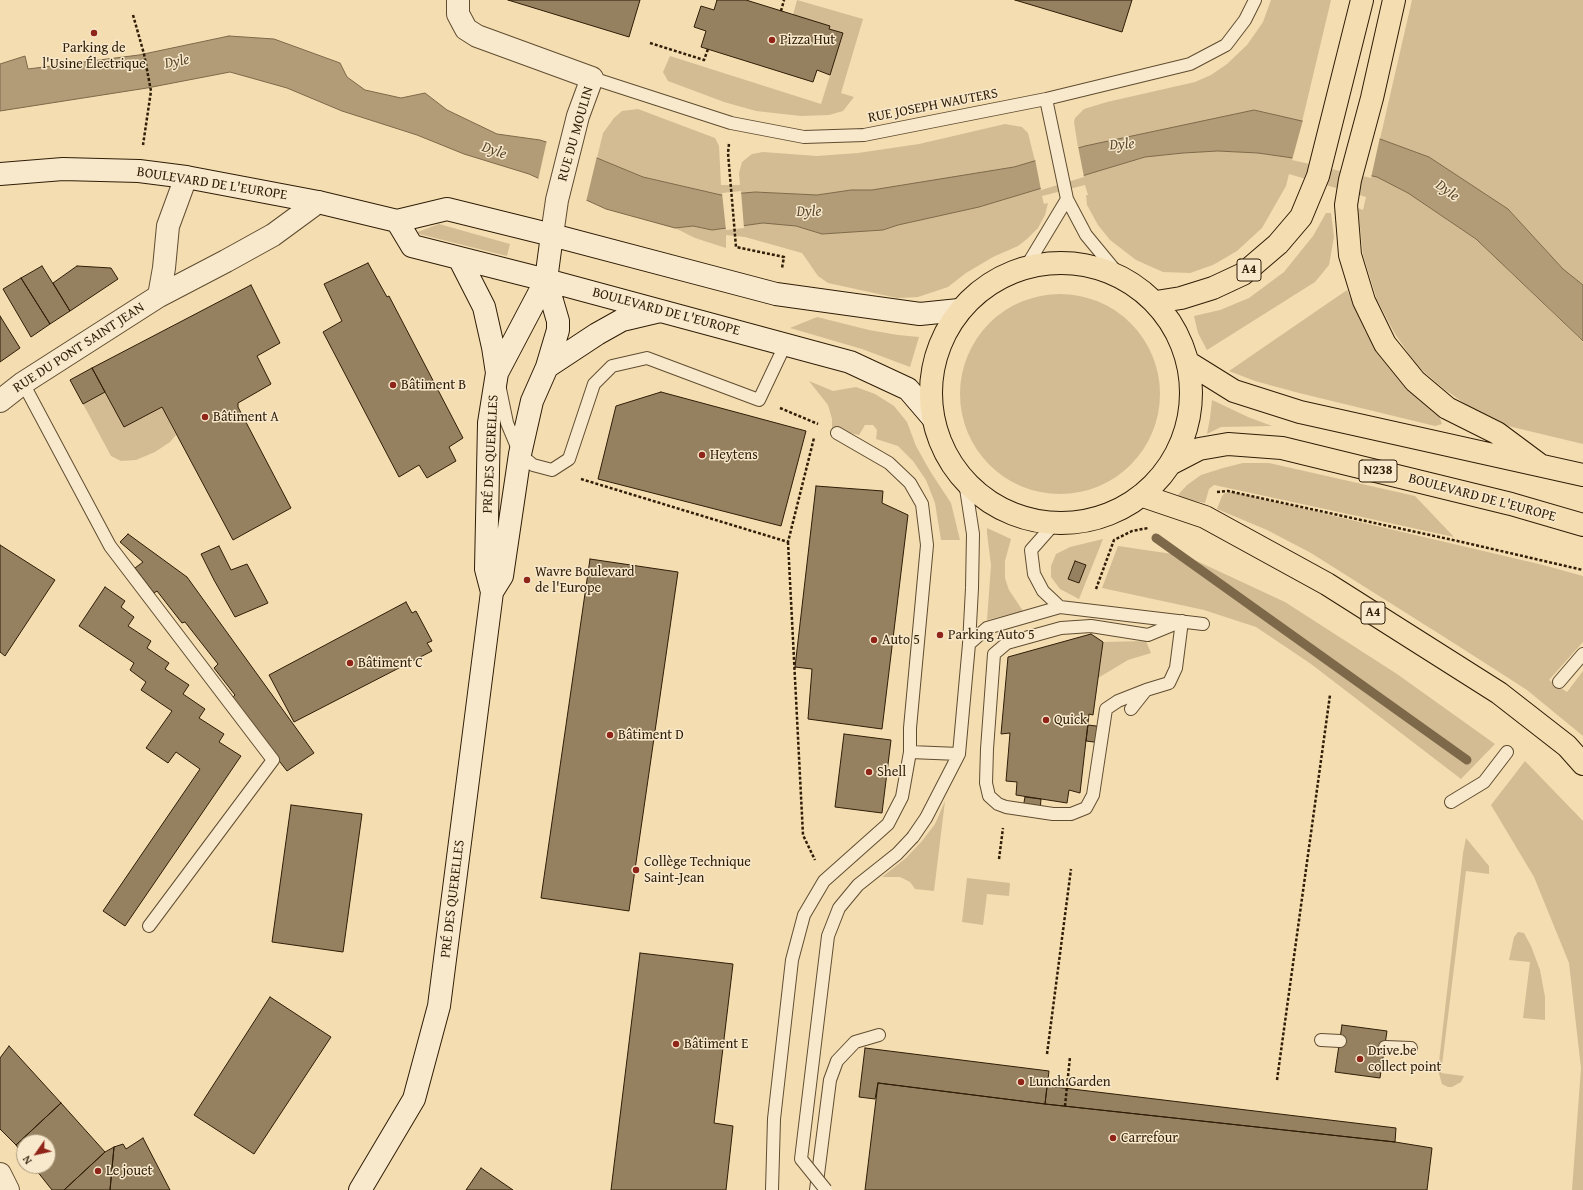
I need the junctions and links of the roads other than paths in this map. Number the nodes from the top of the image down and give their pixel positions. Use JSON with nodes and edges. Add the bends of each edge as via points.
{"nodes":[{"id":1,"x":458,"y":0,"type":"edge"},
{"id":2,"x":1255,"y":0,"type":"edge"},
{"id":3,"x":1362,"y":0,"type":"edge"},
{"id":4,"x":1394,"y":0,"type":"edge"},
{"id":5,"x":592,"y":78,"type":"junction"},
{"id":6,"x":1046,"y":99,"type":"junction"},
{"id":7,"x":0,"y":174,"type":"edge"},
{"id":8,"x":186,"y":178,"type":"junction"},
{"id":9,"x":1067,"y":199,"type":"junction"},
{"id":10,"x":318,"y":202,"type":"junction"},
{"id":11,"x":397,"y":221,"type":"junction"},
{"id":12,"x":552,"y":235,"type":"junction"},
{"id":13,"x":459,"y":258,"type":"junction"},
{"id":14,"x":1026,"y":267,"type":"junction"},
{"id":15,"x":1119,"y":275,"type":"junction"},
{"id":16,"x":546,"y":280,"type":"junction"},
{"id":17,"x":159,"y":296,"type":"junction"},
{"id":18,"x":1156,"y":302,"type":"junction"},
{"id":19,"x":959,"y":310,"type":"junction"},
{"id":20,"x":661,"y":311,"type":"junction"},
{"id":21,"x":786,"y":344,"type":"junction"},
{"id":22,"x":1189,"y":363,"type":"junction"},
{"id":23,"x":547,"y":367,"type":"junction"},
{"id":24,"x":497,"y":373,"type":"junction"},
{"id":25,"x":23,"y":383,"type":"junction"},
{"id":26,"x":0,"y":402,"type":"edge"},
{"id":27,"x":932,"y":417,"type":"junction"},
{"id":28,"x":837,"y":433,"type":"road end"},
{"id":29,"x":520,"y":454,"type":"junction"},
{"id":30,"x":1172,"y":463,"type":"junction"},
{"id":31,"x":1540,"y":465,"type":"junction"},
{"id":32,"x":1583,"y":475,"type":"edge"},
{"id":33,"x":965,"y":482,"type":"junction"},
{"id":34,"x":1143,"y":496,"type":"junction"},
{"id":35,"x":1054,"y":524,"type":"junction"},
{"id":36,"x":1583,"y":525,"type":"edge"},
{"id":37,"x":492,"y":592,"type":"junction"},
{"id":38,"x":1060,"y":608,"type":"junction"},
{"id":39,"x":1182,"y":622,"type":"junction"},
{"id":40,"x":1203,"y":624,"type":"dead end"},
{"id":41,"x":970,"y":644,"type":"junction"},
{"id":42,"x":1583,"y":654,"type":"edge"},
{"id":43,"x":1559,"y":682,"type":"dead end"},
{"id":44,"x":1146,"y":690,"type":"junction"},
{"id":45,"x":1131,"y":709,"type":"dead end"},
{"id":46,"x":910,"y":752,"type":"junction"},
{"id":47,"x":1507,"y":752,"type":"dead end"},
{"id":48,"x":959,"y":754,"type":"junction"},
{"id":49,"x":1583,"y":764,"type":"edge"},
{"id":50,"x":1451,"y":802,"type":"dead end"},
{"id":51,"x":149,"y":926,"type":"dead end"},
{"id":52,"x":879,"y":1035,"type":"dead end"},
{"id":53,"x":1321,"y":1040,"type":"dead end"},
{"id":54,"x":1340,"y":1041,"type":"dead end"},
{"id":55,"x":1385,"y":1047,"type":"dead end"},
{"id":56,"x":1411,"y":1048,"type":"dead end"},
{"id":57,"x":0,"y":1174,"type":"edge"},
{"id":58,"x":8,"y":1190,"type":"edge"},
{"id":59,"x":360,"y":1190,"type":"edge"},
{"id":60,"x":772,"y":1190,"type":"edge"},
{"id":61,"x":816,"y":1190,"type":"edge"},
{"id":62,"x":826,"y":1190,"type":"edge"}],
"edges":[{"from":1,"to":5,"type":"street","name":"RUE DU MOULIN","via":[[458,14],[466,29],[477,36]]},
{"from":2,"to":6,"type":"lane","name":"RUE JOSEPH WAUTERS","via":[[1226,45],[1190,64]]},
{"from":3,"to":18,"type":"highway","number":"A4","via":[[1318,176],[1301,217],[1278,244],[1243,274],[1213,288],[1181,298]]},
{"from":4,"to":31,"type":"highway","via":[[1346,205],[1350,255],[1364,301],[1385,344],[1415,381],[1447,408],[1497,433]]},
{"from":5,"to":6,"type":"lane","name":"RUE JOSEPH WAUTERS","via":[[731,123],[804,138],[864,135]]},
{"from":5,"to":12,"type":"street","name":"RUE DU MOULIN","via":[[578,116],[557,200]]},
{"from":6,"to":9,"type":"lane"},
{"from":7,"to":8,"type":"street","name":"BOULEVARD DE L'EUROPE","via":[[63,169],[139,171]]},
{"from":8,"to":10,"type":"street","name":"BOULEVARD DE L'EUROPE"},
{"from":8,"to":17,"type":"street","name":"RUE DU PONT SAINT JEAN","via":[[168,226]]},
{"from":9,"to":14,"type":"lane"},
{"from":9,"to":15,"type":"lane","via":[[1086,235]]},
{"from":10,"to":11,"type":"street","name":"BOULEVARD DE L'EUROPE"},
{"from":10,"to":17,"type":"street","name":"RUE DU PONT SAINT JEAN","via":[[273,235]]},
{"from":11,"to":12,"type":"street","name":"BOULEVARD DE L'EUROPE","via":[[447,209]]},
{"from":11,"to":13,"type":"street","name":"BOULEVARD DE L'EUROPE","via":[[412,246]]},
{"from":12,"to":16,"type":"street","name":"PRÉ DES QUERELLES"},
{"from":12,"to":19,"type":"street","name":"BOULEVARD DE L'EUROPE","via":[[776,294],[920,314]]},
{"from":13,"to":16,"type":"street","name":"BOULEVARD DE L'EUROPE"},
{"from":13,"to":24,"type":"street","via":[[484,307]]},
{"from":14,"to":15,"type":"highway","name":"BOULEVARD DE L'EUROPE","via":[[1057,262],[1088,265]]},
{"from":14,"to":19,"type":"highway","name":"BOULEVARD DE L'EUROPE","via":[[1001,276],[978,291]]},
{"from":15,"to":18,"type":"highway","name":"BOULEVARD DE L'EUROPE"},
{"from":16,"to":20,"type":"street","name":"BOULEVARD DE L'EUROPE"},
{"from":16,"to":23,"type":"street","name":"PRÉ DES QUERELLES","via":[[558,321],[558,330]]},
{"from":16,"to":24,"type":"street","name":"PRÉ DES QUERELLES"},
{"from":17,"to":25,"type":"street","name":"RUE DU PONT SAINT JEAN"},
{"from":18,"to":22,"type":"highway","name":"BOULEVARD DE L'EUROPE","via":[[1176,331]]},
{"from":19,"to":27,"type":"highway","name":"BOULEVARD DE L'EUROPE","via":[[940,342],[931,379]]},
{"from":20,"to":21,"type":"street","name":"BOULEVARD DE L'EUROPE"},
{"from":20,"to":23,"type":"street","via":[[622,320]]},
{"from":21,"to":27,"type":"street","name":"BOULEVARD DE L'EUROPE","via":[[850,362],[908,389]]},
{"from":21,"to":29,"type":"lane","via":[[759,400],[647,358],[612,366],[594,384],[569,459],[552,470],[534,465]]},
{"from":22,"to":30,"type":"highway","name":"BOULEVARD DE L'EUROPE","via":[[1192,398],[1187,432]]},
{"from":22,"to":31,"type":"highway","via":[[1234,391],[1300,412]]},
{"from":23,"to":29,"type":"street","name":"PRÉ DES QUERELLES","via":[[532,401]]},
{"from":24,"to":29,"type":"lane","via":[[507,423]]},
{"from":24,"to":37,"type":"street","name":"PRÉ DES QUERELLES","via":[[489,423],[486,546],[486,569]]},
{"from":25,"to":26,"type":"street","name":"RUE DU PONT SAINT JEAN"},
{"from":25,"to":51,"type":"lane","via":[[110,546],[273,760]]},
{"from":27,"to":33,"type":"highway","name":"BOULEVARD DE L'EUROPE","via":[[944,452]]},
{"from":28,"to":46,"type":"lane","via":[[889,463],[910,483],[922,504],[927,545]]},
{"from":29,"to":37,"type":"street","name":"PRÉ DES QUERELLES","via":[[502,576]]},
{"from":30,"to":34,"type":"highway","name":"BOULEVARD DE L'EUROPE"},
{"from":30,"to":36,"type":"highway","name":"BOULEVARD DE L'EUROPE","number":"N238","via":[[1199,449],[1228,444],[1282,448],[1511,504]]},
{"from":31,"to":32,"type":"highway"},
{"from":33,"to":35,"type":"highway","name":"BOULEVARD DE L'EUROPE","via":[[1005,512]]},
{"from":33,"to":41,"type":"lane","via":[[973,534]]},
{"from":34,"to":35,"type":"highway","name":"BOULEVARD DE L'EUROPE","via":[[1116,512],[1086,522]]},
{"from":34,"to":49,"type":"highway","number":"A4","via":[[1205,517],[1327,584],[1499,693],[1567,746]]},
{"from":35,"to":38,"type":"lane","via":[[1031,550],[1034,574],[1043,591]]},
{"from":37,"to":59,"type":"street","name":"PRÉ DES QUERELLES","via":[[439,1006],[414,1099]]},
{"from":38,"to":39,"type":"lane"},
{"from":38,"to":41,"type":"lane","via":[[987,628]]},
{"from":39,"to":40,"type":"lane"},
{"from":39,"to":44,"type":"lane","via":[[1176,668],[1169,683]]},
{"from":39,"to":44,"type":"lane","via":[[1148,634],[1091,626],[1061,628],[1007,643],[994,654],[987,749],[986,782],[989,796],[1006,807],[1053,814],[1071,814],[1086,808],[1093,795],[1106,709],[1118,701]]},
{"from":41,"to":48,"type":"lane"},
{"from":42,"to":43,"type":"lane"},
{"from":44,"to":45,"type":"lane"},
{"from":46,"to":48,"type":"lane"},
{"from":46,"to":60,"type":"lane","via":[[902,797],[888,824],[824,881],[804,915],[792,960],[774,1119]]},
{"from":47,"to":50,"type":"lane","via":[[1484,782]]},
{"from":48,"to":62,"type":"lane","bridge":true,"via":[[926,818],[896,854],[858,885],[839,908],[828,936],[801,1159]]},
{"from":52,"to":61,"type":"lane","via":[[855,1042],[837,1061],[830,1080]]},
{"from":53,"to":54,"type":"lane"},
{"from":55,"to":56,"type":"lane"},
{"from":57,"to":58,"type":"street"}]}
